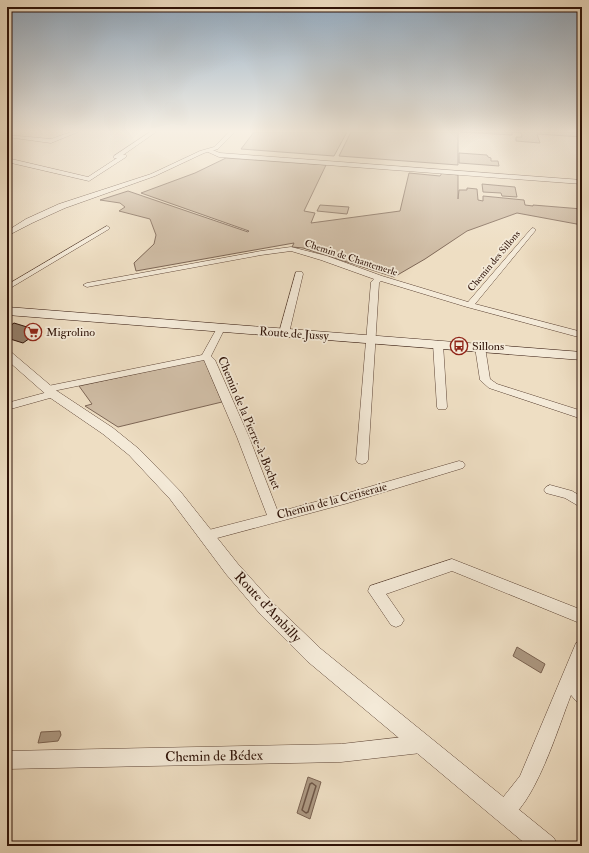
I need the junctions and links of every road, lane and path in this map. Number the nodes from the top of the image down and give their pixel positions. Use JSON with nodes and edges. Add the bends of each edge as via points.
{"nodes":[{"id":1,"x":56,"y":172,"type":"edge"},
{"id":2,"x":92,"y":172,"type":"edge"},
{"id":3,"x":101,"y":172,"type":"edge"},
{"id":4,"x":160,"y":172,"type":"edge"},
{"id":5,"x":174,"y":172,"type":"edge"},
{"id":6,"x":445,"y":172,"type":"edge"},
{"id":7,"x":523,"y":172,"type":"edge"},
{"id":8,"x":582,"y":176,"type":"edge"},
{"id":9,"x":82,"y":178,"type":"junction"},
{"id":10,"x":582,"y":182,"type":"edge"},
{"id":11,"x":107,"y":228,"type":"dead end"},
{"id":12,"x":533,"y":230,"type":"dead end"},
{"id":13,"x":7,"y":234,"type":"edge"},
{"id":14,"x":7,"y":241,"type":"edge"},
{"id":15,"x":299,"y":274,"type":"dead end"},
{"id":16,"x":379,"y":278,"type":"junction"},
{"id":17,"x":87,"y":285,"type":"dead end"},
{"id":18,"x":7,"y":288,"type":"edge"},
{"id":19,"x":470,"y":305,"type":"junction"},
{"id":20,"x":7,"y":311,"type":"edge"},
{"id":21,"x":221,"y":328,"type":"junction"},
{"id":22,"x":284,"y":333,"type":"junction"},
{"id":23,"x":582,"y":335,"type":"edge"},
{"id":24,"x":371,"y":339,"type":"junction"},
{"id":25,"x":438,"y":344,"type":"junction"},
{"id":26,"x":480,"y":348,"type":"junction"},
{"id":27,"x":7,"y":354,"type":"edge"},
{"id":28,"x":582,"y":356,"type":"edge"},
{"id":29,"x":206,"y":357,"type":"junction"},
{"id":30,"x":50,"y":392,"type":"junction"},
{"id":31,"x":7,"y":407,"type":"edge"},
{"id":32,"x":442,"y":407,"type":"dead end"},
{"id":33,"x":582,"y":415,"type":"edge"},
{"id":34,"x":362,"y":460,"type":"dead end"},
{"id":35,"x":459,"y":465,"type":"dead end"},
{"id":36,"x":550,"y":490,"type":"dead end"},
{"id":37,"x":582,"y":503,"type":"edge"},
{"id":38,"x":274,"y":517,"type":"junction"},
{"id":39,"x":206,"y":536,"type":"junction"},
{"id":40,"x":582,"y":617,"type":"edge"},
{"id":41,"x":396,"y":620,"type":"dead end"},
{"id":42,"x":582,"y":648,"type":"edge"},
{"id":43,"x":570,"y":681,"type":"junction"},
{"id":44,"x":582,"y":695,"type":"edge"},
{"id":45,"x":421,"y":744,"type":"junction"},
{"id":46,"x":7,"y":760,"type":"edge"},
{"id":47,"x":504,"y":812,"type":"junction"},
{"id":48,"x":546,"y":846,"type":"edge"}],
"edges":[{"from":1,"to":9,"type":"street"},
{"from":2,"to":9,"type":"street"},
{"from":3,"to":9,"type":"street","via":[[90,179]]},
{"from":4,"to":13,"type":"street","via":[[62,206]]},
{"from":5,"to":14,"type":"street","via":[[51,216]]},
{"from":6,"to":10,"type":"street"},
{"from":7,"to":8,"type":"street"},
{"from":11,"to":18,"type":"street"},
{"from":12,"to":19,"type":"street","name":"Chemin des Sillons"},
{"from":15,"to":22,"type":"street"},
{"from":16,"to":17,"type":"street","name":"Chemin de Chantemerle","via":[[291,249]]},
{"from":16,"to":19,"type":"street","name":"Chemin de Chantemerle"},
{"from":16,"to":24,"type":"street","via":[[375,281]]},
{"from":19,"to":23,"type":"street","name":"Chemin de Chantemerle"},
{"from":20,"to":21,"type":"main road","name":"Route de Jussy"},
{"from":21,"to":22,"type":"main road","name":"Route de Jussy"},
{"from":21,"to":29,"type":"street"},
{"from":22,"to":24,"type":"main road","name":"Route de Jussy"},
{"from":24,"to":25,"type":"main road","name":"Route de Jussy"},
{"from":24,"to":34,"type":"street"},
{"from":25,"to":26,"type":"main road","name":"Route de Jussy"},
{"from":25,"to":32,"type":"street"},
{"from":26,"to":28,"type":"main road","name":"Route de Jussy"},
{"from":26,"to":33,"type":"street","via":[[485,380],[493,386]]},
{"from":27,"to":30,"type":"street","name":"Route d'Ambilly"},
{"from":29,"to":30,"type":"street","name":"Chemin de la Pierre-à-Bochet","via":[[179,361]]},
{"from":29,"to":38,"type":"street","name":"Chemin de la Pierre-à-Bochet","via":[[210,360],[243,437]]},
{"from":30,"to":31,"type":"street"},
{"from":30,"to":39,"type":"street","name":"Route d'Ambilly","via":[[134,452],[175,495]]},
{"from":35,"to":38,"type":"street","name":"Chemin de la Ceriseraie"},
{"from":36,"to":37,"type":"street","via":[[568,494]]},
{"from":38,"to":39,"type":"street","name":"Chemin de la Ceriseraie"},
{"from":39,"to":45,"type":"street","name":"Route d'Ambilly","via":[[267,609],[292,634]]},
{"from":40,"to":41,"type":"street","via":[[452,565],[375,591]]},
{"from":42,"to":43,"type":"street"},
{"from":43,"to":44,"type":"street"},
{"from":43,"to":47,"type":"street","via":[[527,782]]},
{"from":45,"to":46,"type":"street","name":"Chemin de Bédex","via":[[341,753]]},
{"from":45,"to":47,"type":"street","name":"Route d'Ambilly"},
{"from":47,"to":48,"type":"street","name":"Route d'Ambilly"}]}
